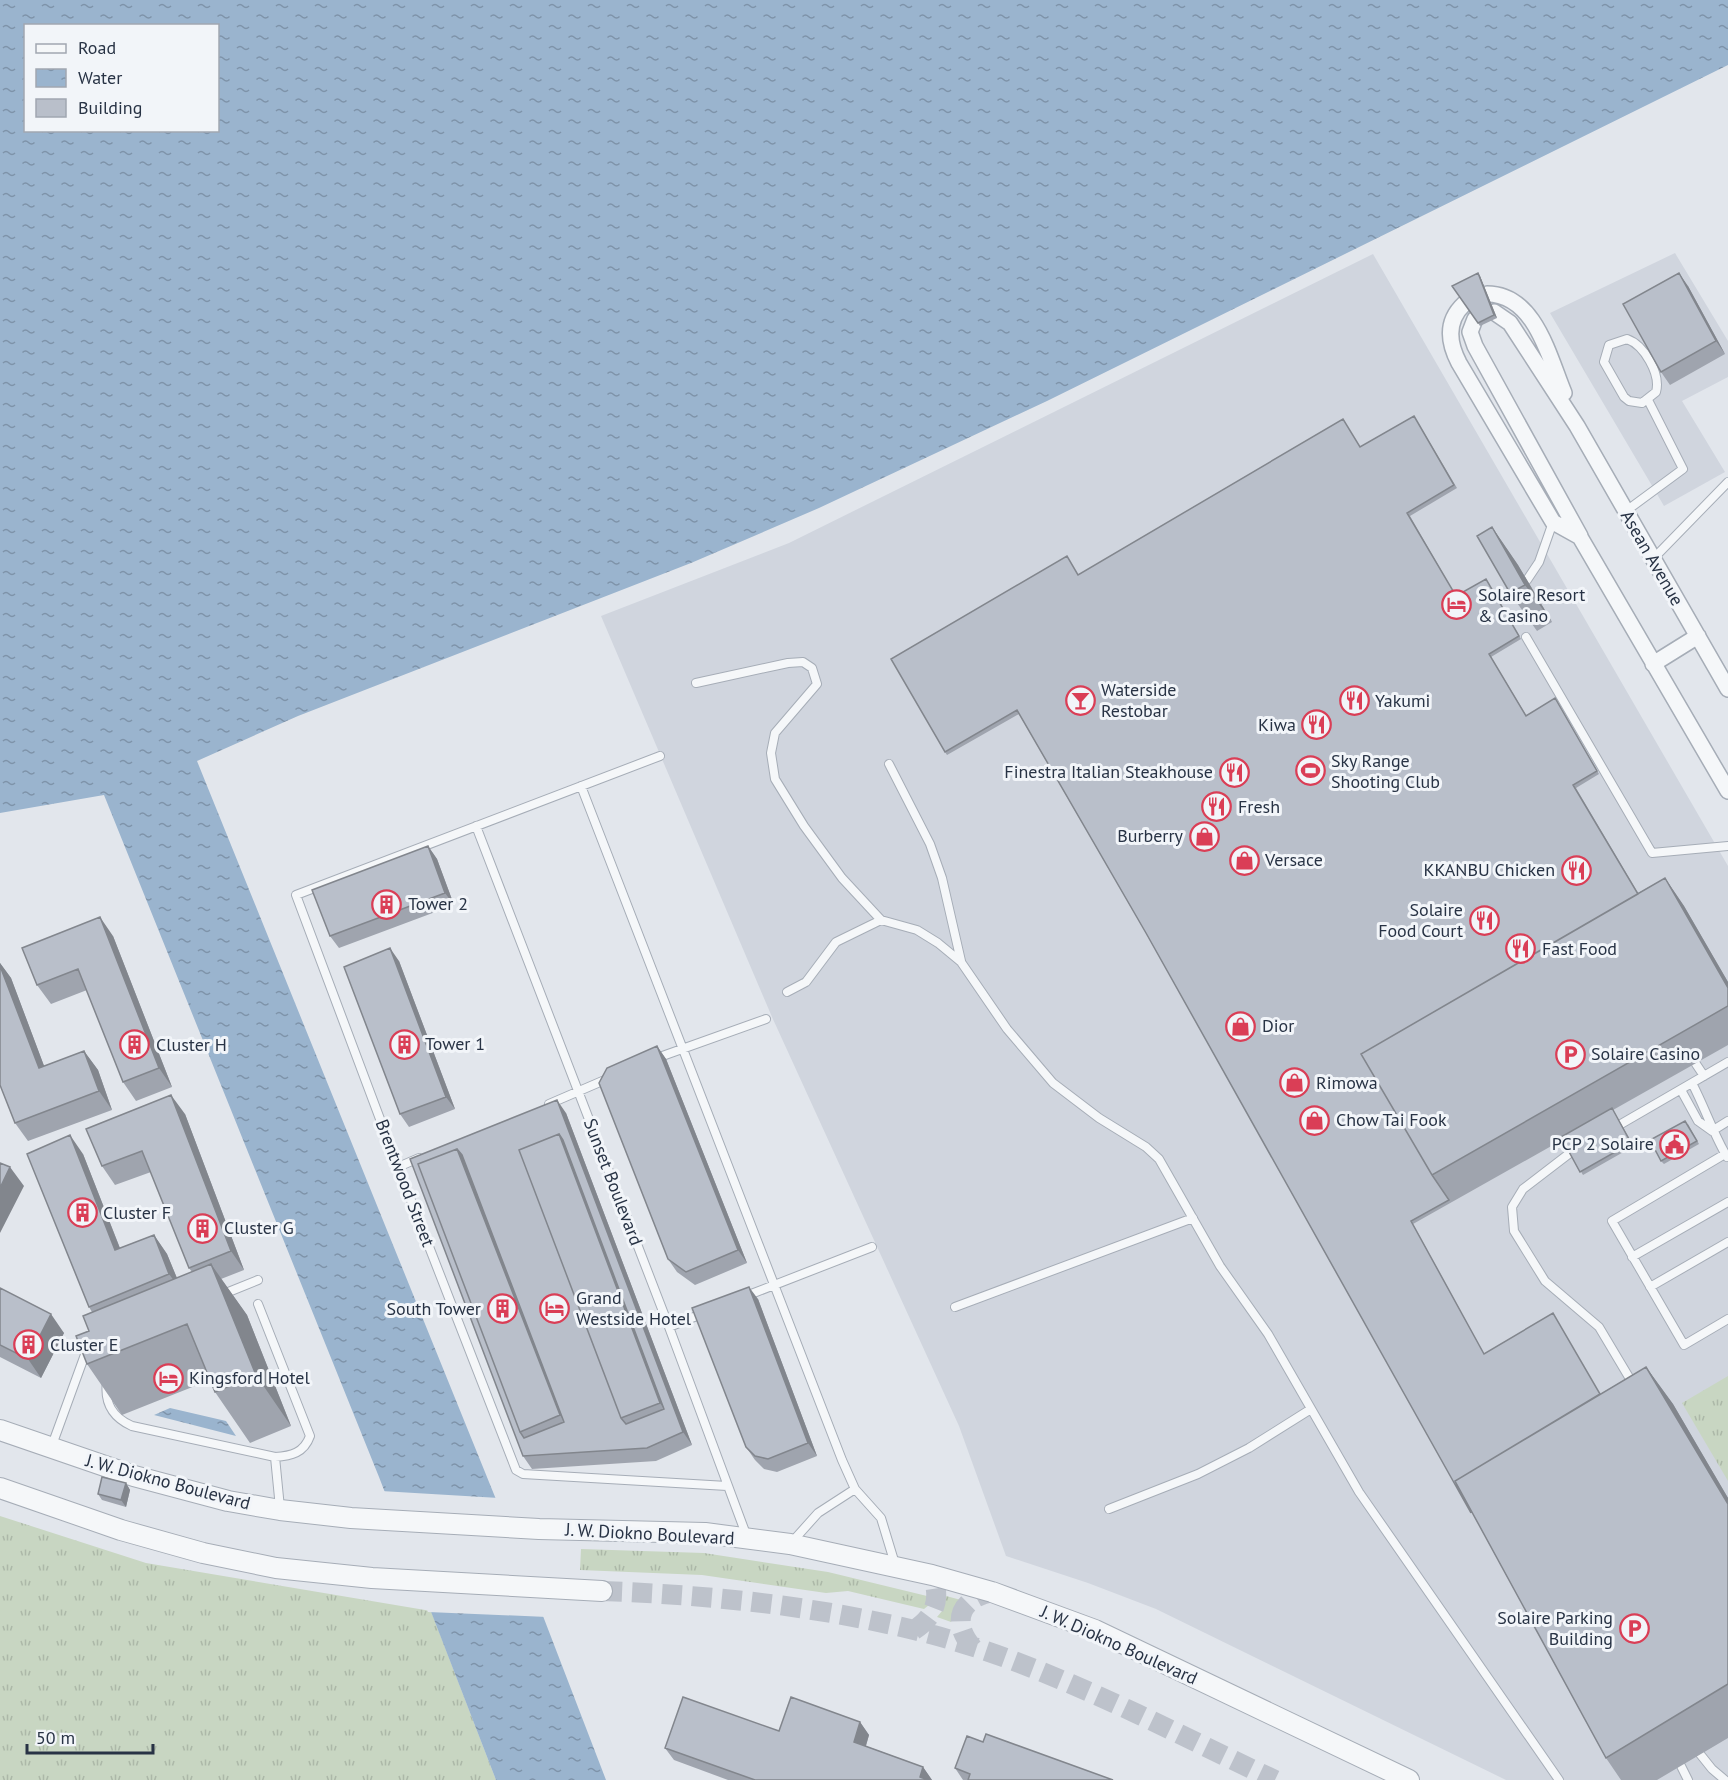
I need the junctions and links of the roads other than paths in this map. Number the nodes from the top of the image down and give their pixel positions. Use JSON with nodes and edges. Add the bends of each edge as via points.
{"nodes":[{"id":1,"x":1491,"y":303,"type":"edge"},
{"id":2,"x":1648,"y":400,"type":"junction"},
{"id":3,"x":1728,"y":482,"type":"edge"},
{"id":4,"x":1626,"y":511,"type":"junction"},
{"id":5,"x":1559,"y":525,"type":"junction"},
{"id":6,"x":1581,"y":537,"type":"junction"},
{"id":7,"x":1653,"y":559,"type":"junction"},
{"id":8,"x":1527,"y":580,"type":"dead end"},
{"id":9,"x":1698,"y":636,"type":"junction"},
{"id":10,"x":1526,"y":637,"type":"dead end"},
{"id":11,"x":1653,"y":664,"type":"junction"},
{"id":12,"x":696,"y":683,"type":"dead end"},
{"id":13,"x":1728,"y":689,"type":"edge"},
{"id":14,"x":660,"y":756,"type":"dead end"},
{"id":15,"x":889,"y":764,"type":"dead end"},
{"id":16,"x":580,"y":786,"type":"junction"},
{"id":17,"x":1728,"y":791,"type":"edge"},
{"id":18,"x":476,"y":826,"type":"junction"},
{"id":19,"x":1728,"y":846,"type":"edge"},
{"id":20,"x":881,"y":920,"type":"junction"},
{"id":21,"x":961,"y":962,"type":"junction"},
{"id":22,"x":787,"y":992,"type":"dead end"},
{"id":23,"x":766,"y":1019,"type":"dead end"},
{"id":24,"x":681,"y":1047,"type":"junction"},
{"id":25,"x":650,"y":1060,"type":"edge"},
{"id":26,"x":1728,"y":1062,"type":"edge"},
{"id":27,"x":1696,"y":1064,"type":"dead end"},
{"id":28,"x":619,"y":1074,"type":"edge"},
{"id":29,"x":1704,"y":1076,"type":"junction"},
{"id":30,"x":1692,"y":1083,"type":"junction"},
{"id":31,"x":1681,"y":1090,"type":"junction"},
{"id":32,"x":578,"y":1092,"type":"junction"},
{"id":33,"x":536,"y":1109,"type":"edge"},
{"id":34,"x":1728,"y":1121,"type":"edge"},
{"id":35,"x":1621,"y":1124,"type":"edge"},
{"id":36,"x":1712,"y":1131,"type":"junction"},
{"id":37,"x":1570,"y":1153,"type":"edge"},
{"id":38,"x":430,"y":1154,"type":"edge"},
{"id":39,"x":1727,"y":1157,"type":"edge"},
{"id":40,"x":398,"y":1167,"type":"junction"},
{"id":41,"x":1728,"y":1202,"type":"edge"},
{"id":42,"x":1193,"y":1218,"type":"junction"},
{"id":43,"x":1728,"y":1242,"type":"edge"},
{"id":44,"x":872,"y":1247,"type":"dead end"},
{"id":45,"x":1632,"y":1257,"type":"junction"},
{"id":46,"x":258,"y":1280,"type":"dead end"},
{"id":47,"x":776,"y":1284,"type":"junction"},
{"id":48,"x":1650,"y":1287,"type":"junction"},
{"id":49,"x":215,"y":1298,"type":"edge"},
{"id":50,"x":733,"y":1301,"type":"edge"},
{"id":51,"x":258,"y":1304,"type":"dead end"},
{"id":52,"x":956,"y":1307,"type":"dead end"},
{"id":53,"x":712,"y":1310,"type":"edge"},
{"id":54,"x":1728,"y":1319,"type":"edge"},
{"id":55,"x":669,"y":1327,"type":"junction"},
{"id":56,"x":98,"y":1345,"type":"edge"},
{"id":57,"x":108,"y":1368,"type":"edge"},
{"id":58,"x":1636,"y":1389,"type":"edge"},
{"id":59,"x":1311,"y":1408,"type":"junction"},
{"id":60,"x":0,"y":1430,"type":"edge"},
{"id":61,"x":51,"y":1449,"type":"junction"},
{"id":62,"x":275,"y":1457,"type":"junction"},
{"id":63,"x":728,"y":1486,"type":"junction"},
{"id":64,"x":0,"y":1488,"type":"edge"},
{"id":65,"x":855,"y":1490,"type":"junction"},
{"id":66,"x":1109,"y":1509,"type":"dead end"},
{"id":67,"x":280,"y":1510,"type":"junction"},
{"id":68,"x":748,"y":1539,"type":"junction"},
{"id":69,"x":790,"y":1544,"type":"junction"},
{"id":70,"x":896,"y":1567,"type":"junction"},
{"id":71,"x":602,"y":1591,"type":"tunnel mouth"},
{"id":72,"x":1700,"y":1754,"type":"dead end"},
{"id":73,"x":1681,"y":1766,"type":"dead end"},
{"id":74,"x":1555,"y":1778,"type":"edge"},
{"id":75,"x":1409,"y":1780,"type":"edge"},
{"id":76,"x":1688,"y":1780,"type":"edge"},
{"id":77,"x":1725,"y":1780,"type":"edge"}],
"edges":[{"from":1,"to":4,"type":"street","name":"Asean Avenue","via":[[1509,297],[1529,317],[1546,348],[1577,426]]},
{"from":2,"to":2,"type":"lane","via":[[1656,392],[1655,374],[1638,344],[1627,339],[1614,341],[1606,350],[1606,368],[1624,397],[1635,403]]},
{"from":2,"to":4,"type":"lane","via":[[1683,469]]},
{"from":3,"to":7,"type":"lane"},
{"from":4,"to":7,"type":"street","name":"Asean Avenue"},
{"from":5,"to":6,"type":"street"},
{"from":5,"to":6,"type":"street","via":[[1454,354],[1450,331],[1456,314],[1470,312],[1474,346]]},
{"from":5,"to":8,"type":"lane"},
{"from":6,"to":11,"type":"street"},
{"from":7,"to":9,"type":"street","name":"Asean Avenue"},
{"from":9,"to":11,"type":"street"},
{"from":9,"to":13,"type":"street","name":"Asean Avenue"},
{"from":10,"to":19,"type":"lane","via":[[1652,853]]},
{"from":11,"to":17,"type":"street"},
{"from":12,"to":20,"type":"lane","via":[[788,663],[802,662],[812,668],[817,684],[813,692],[775,733],[771,753],[775,779],[836,869]]},
{"from":14,"to":16,"type":"lane"},
{"from":15,"to":21,"type":"lane","via":[[934,855]]},
{"from":16,"to":18,"type":"lane"},
{"from":16,"to":24,"type":"lane"},
{"from":18,"to":32,"type":"lane","name":"Sunset Boulevard"},
{"from":18,"to":40,"type":"lane","name":"Brentwood Street","via":[[296,895]]},
{"from":20,"to":21,"type":"lane","via":[[916,930]]},
{"from":20,"to":22,"type":"lane","via":[[836,942],[806,982]]},
{"from":21,"to":42,"type":"lane","via":[[1007,1029],[1053,1083],[1159,1159]]},
{"from":23,"to":24,"type":"lane"},
{"from":24,"to":25,"type":"lane"},
{"from":24,"to":47,"type":"lane"},
{"from":26,"to":29,"type":"lane"},
{"from":27,"to":29,"type":"lane"},
{"from":28,"to":32,"type":"lane"},
{"from":29,"to":30,"type":"lane"},
{"from":30,"to":31,"type":"lane"},
{"from":30,"to":36,"type":"lane"},
{"from":31,"to":35,"type":"lane"},
{"from":31,"to":36,"type":"lane","via":[[1698,1121]]},
{"from":32,"to":33,"type":"lane"},
{"from":32,"to":55,"type":"lane","name":"Sunset Boulevard"},
{"from":34,"to":36,"type":"lane"},
{"from":36,"to":39,"type":"lane"},
{"from":37,"to":58,"type":"lane","via":[[1523,1189],[1512,1207],[1514,1231],[1545,1281],[1599,1327]]},
{"from":38,"to":40,"type":"lane"},
{"from":39,"to":45,"type":"lane","via":[[1612,1221]]},
{"from":40,"to":63,"type":"lane","name":"Brentwood Street","via":[[516,1470],[535,1475]]},
{"from":41,"to":45,"type":"lane"},
{"from":42,"to":52,"type":"lane"},
{"from":42,"to":59,"type":"lane"},
{"from":43,"to":48,"type":"lane"},
{"from":44,"to":47,"type":"lane"},
{"from":45,"to":48,"type":"lane"},
{"from":46,"to":49,"type":"lane"},
{"from":47,"to":50,"type":"lane"},
{"from":47,"to":65,"type":"lane"},
{"from":48,"to":54,"type":"lane","via":[[1684,1345]]},
{"from":51,"to":62,"type":"lane","via":[[310,1436],[307,1444],[291,1456]]},
{"from":53,"to":55,"type":"lane"},
{"from":55,"to":63,"type":"lane","name":"Sunset Boulevard"},
{"from":56,"to":61,"type":"lane","via":[[87,1349]]},
{"from":57,"to":62,"type":"lane","via":[[107,1401],[122,1422]]},
{"from":59,"to":66,"type":"lane","via":[[1208,1469]]},
{"from":59,"to":74,"type":"lane","via":[[1359,1492]]},
{"from":60,"to":61,"type":"street","name":"J. W. Diokno Boulevard"},
{"from":61,"to":67,"type":"street","name":"J. W. Diokno Boulevard","via":[[134,1476],[228,1501]]},
{"from":62,"to":67,"type":"lane"},
{"from":63,"to":68,"type":"lane","name":"Sunset Boulevard"},
{"from":64,"to":71,"type":"street","via":[[121,1530],[276,1568],[372,1578]]},
{"from":65,"to":69,"type":"lane","via":[[818,1513]]},
{"from":65,"to":70,"type":"lane","via":[[881,1518]]},
{"from":67,"to":68,"type":"street","name":"J. W. Diokno Boulevard","via":[[351,1518],[539,1529],[705,1533]]},
{"from":68,"to":69,"type":"street","name":"J. W. Diokno Boulevard"},
{"from":69,"to":70,"type":"street","name":"J. W. Diokno Boulevard"},
{"from":70,"to":75,"type":"street","name":"J. W. Diokno Boulevard","via":[[992,1592],[1095,1630]]},
{"from":72,"to":77,"type":"lane"},
{"from":73,"to":76,"type":"lane"}]}
